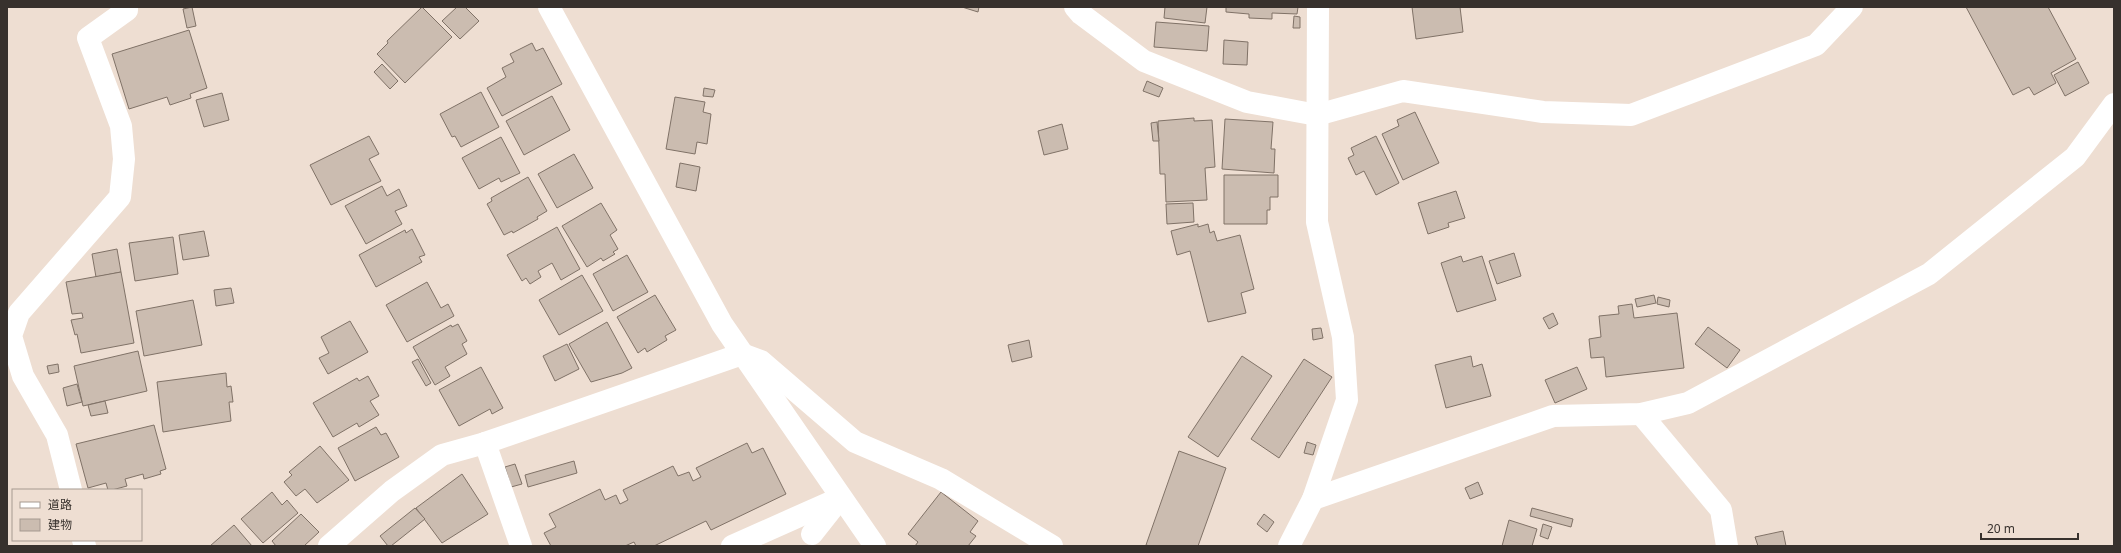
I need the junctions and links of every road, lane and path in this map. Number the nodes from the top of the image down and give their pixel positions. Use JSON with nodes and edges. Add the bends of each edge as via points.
{"nodes":[{"id":1,"x":127,"y":7,"type":"edge"},
{"id":2,"x":549,"y":7,"type":"edge"},
{"id":3,"x":1075,"y":7,"type":"edge"},
{"id":4,"x":1318,"y":7,"type":"edge"},
{"id":5,"x":1852,"y":7,"type":"edge"},
{"id":6,"x":2114,"y":104,"type":"edge"},
{"id":7,"x":1317,"y":115,"type":"junction"},
{"id":8,"x":742,"y":354,"type":"junction"},
{"id":9,"x":1641,"y":414,"type":"junction"},
{"id":10,"x":485,"y":443,"type":"junction"},
{"id":11,"x":71,"y":489,"type":"edge"},
{"id":12,"x":840,"y":498,"type":"junction"},
{"id":13,"x":1313,"y":499,"type":"junction"},
{"id":14,"x":797,"y":517,"type":"junction"},
{"id":15,"x":816,"y":540,"type":"edge"},
{"id":16,"x":329,"y":546,"type":"edge"},
{"id":17,"x":521,"y":546,"type":"edge"},
{"id":18,"x":732,"y":546,"type":"edge"},
{"id":19,"x":876,"y":546,"type":"edge"},
{"id":20,"x":1052,"y":546,"type":"edge"},
{"id":21,"x":1288,"y":546,"type":"edge"},
{"id":22,"x":1727,"y":546,"type":"edge"}],
"edges":[{"from":1,"to":11,"type":"street","via":[[127,10],[88,38],[121,126],[124,159],[120,197],[19,313],[11,336],[23,376],[57,435]]},
{"from":2,"to":8,"type":"street","via":[[722,324]]},
{"from":3,"to":7,"type":"street","via":[[1144,61],[1247,102]]},
{"from":4,"to":7,"type":"street"},
{"from":5,"to":7,"type":"street","via":[[1816,45],[1630,115],[1543,112],[1403,91]]},
{"from":6,"to":9,"type":"street","via":[[2075,157],[1929,274],[1688,403]]},
{"from":7,"to":13,"type":"street","via":[[1318,222],[1343,337],[1348,400]]},
{"from":8,"to":10,"type":"street"},
{"from":8,"to":12,"type":"street"},
{"from":8,"to":20,"type":"street","via":[[761,361],[855,442],[941,479]]},
{"from":9,"to":13,"type":"street","via":[[1553,416]]},
{"from":9,"to":22,"type":"street","via":[[1721,510]]},
{"from":10,"to":16,"type":"street","via":[[442,455],[392,491]]},
{"from":10,"to":17,"type":"street"},
{"from":12,"to":14,"type":"street"},
{"from":12,"to":15,"type":"street"},
{"from":12,"to":19,"type":"street"},
{"from":13,"to":21,"type":"street"},
{"from":14,"to":15,"type":"street"},
{"from":14,"to":18,"type":"street"}]}
